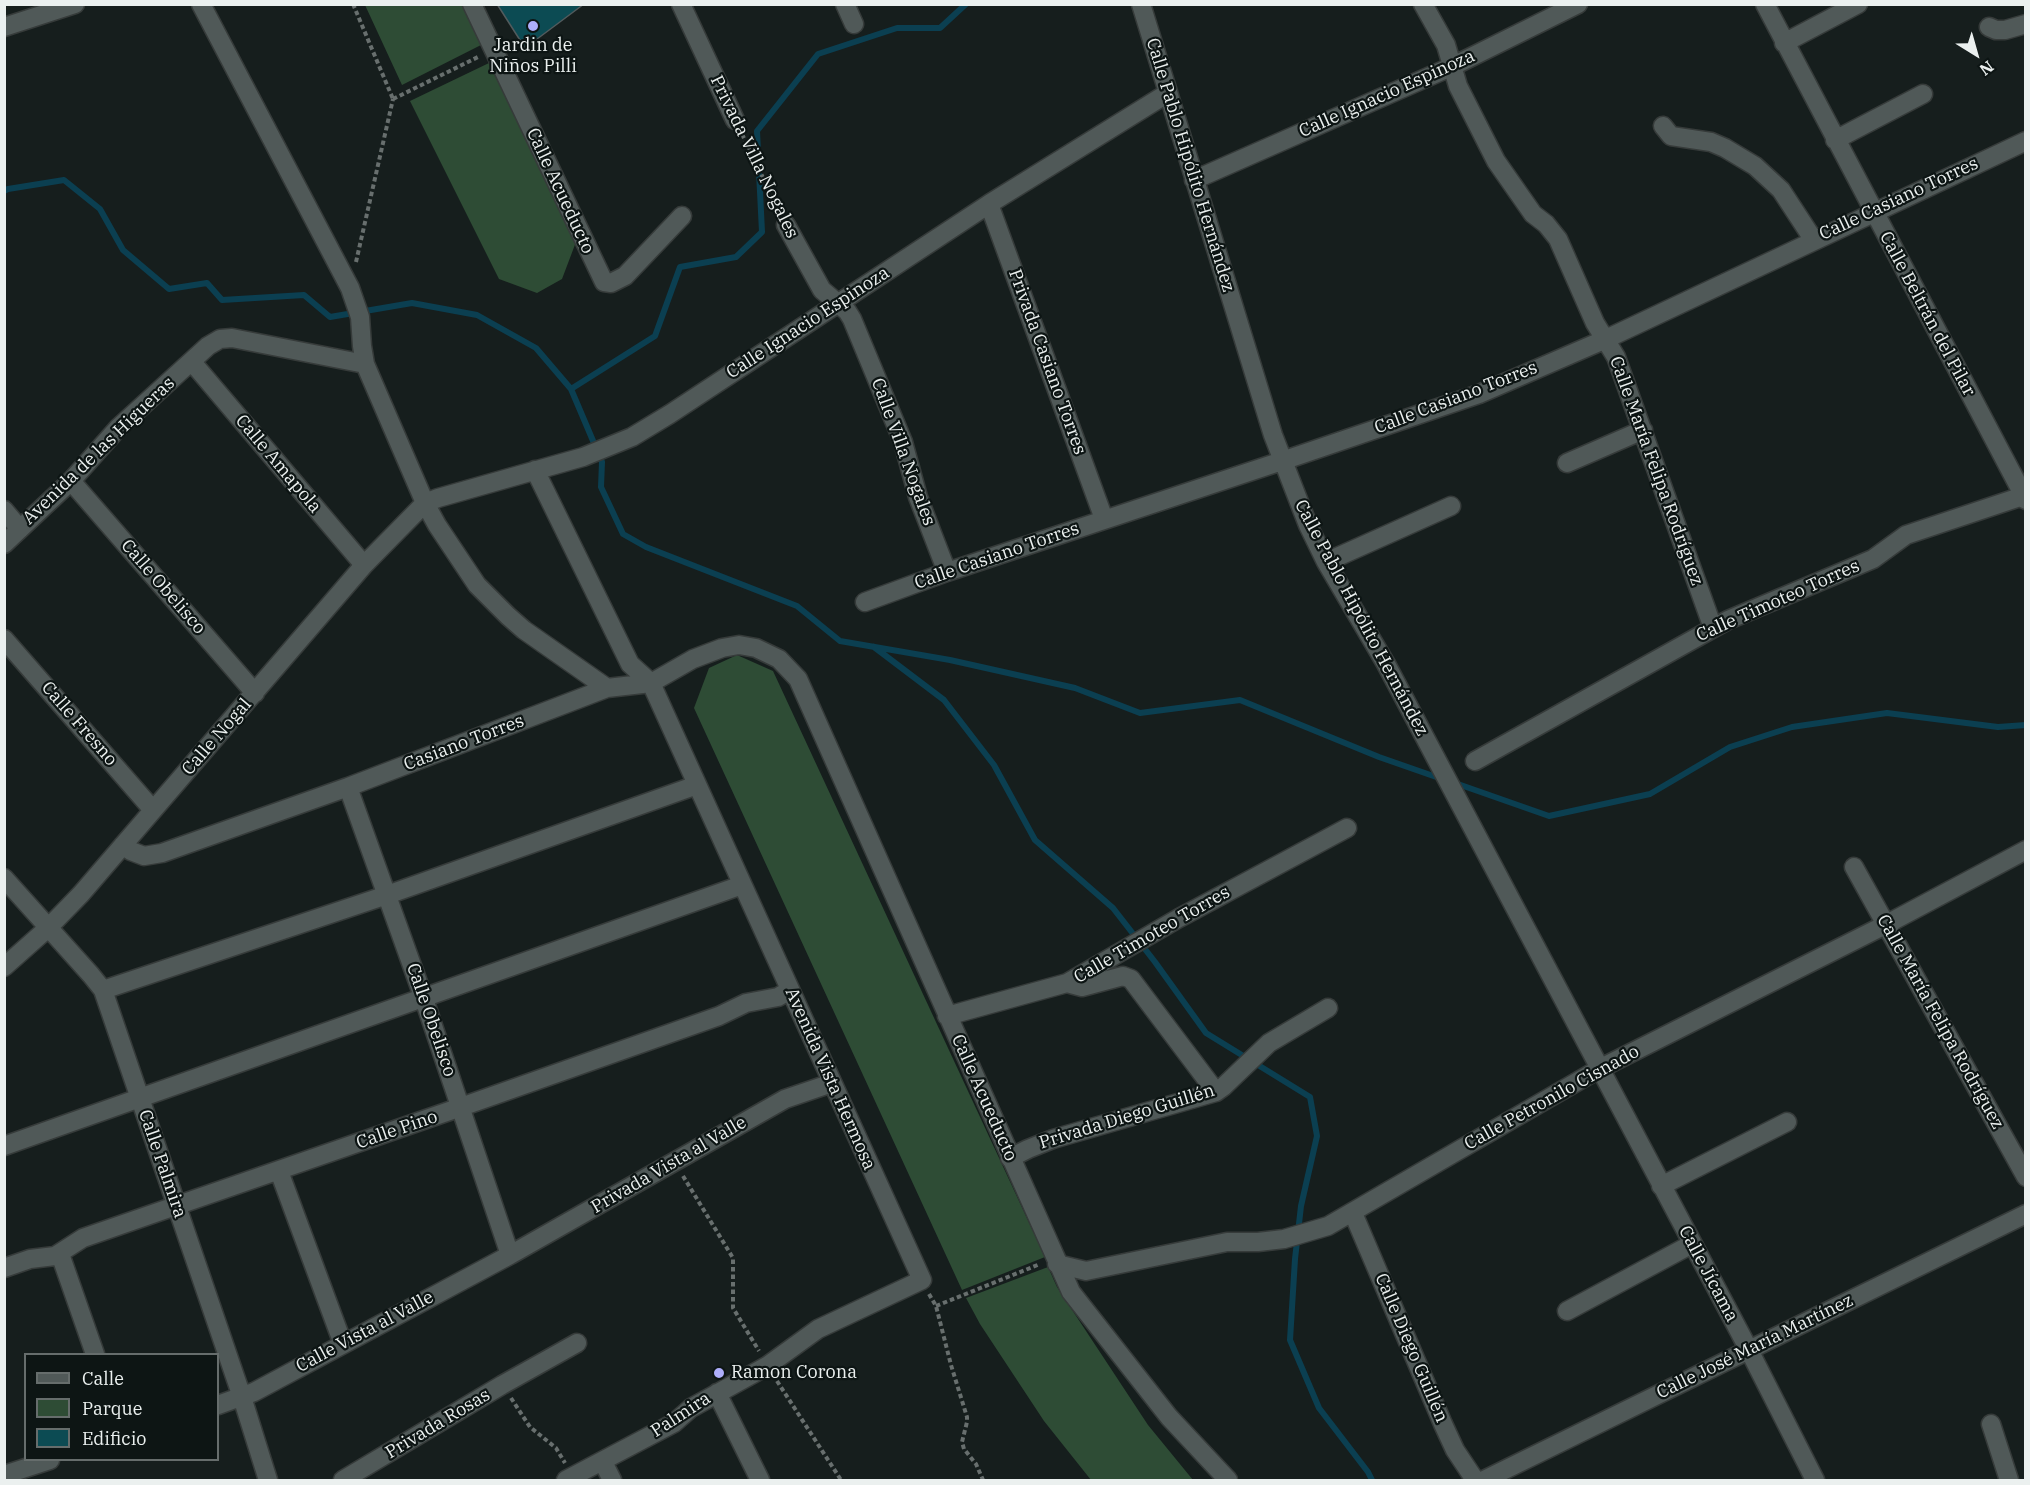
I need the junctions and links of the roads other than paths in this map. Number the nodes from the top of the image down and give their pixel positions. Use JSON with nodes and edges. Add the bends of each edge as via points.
{"nodes":[{"id":1,"x":75,"y":4,"type":"edge"},
{"id":2,"x":201,"y":4,"type":"edge"},
{"id":3,"x":472,"y":4,"type":"edge"},
{"id":4,"x":681,"y":4,"type":"edge"},
{"id":5,"x":845,"y":4,"type":"edge"},
{"id":6,"x":1141,"y":4,"type":"edge"},
{"id":7,"x":1423,"y":4,"type":"edge"},
{"id":8,"x":1578,"y":4,"type":"edge"},
{"id":9,"x":1765,"y":4,"type":"edge"},
{"id":10,"x":1858,"y":4,"type":"edge"},
{"id":11,"x":854,"y":24,"type":"dead end"},
{"id":12,"x":2025,"y":24,"type":"edge"},
{"id":13,"x":4,"y":27,"type":"edge"},
{"id":14,"x":1989,"y":27,"type":"dead end"},
{"id":15,"x":1784,"y":42,"type":"junction"},
{"id":16,"x":1453,"y":66,"type":"junction"},
{"id":17,"x":1168,"y":93,"type":"junction"},
{"id":18,"x":1923,"y":94,"type":"dead end"},
{"id":19,"x":735,"y":120,"type":"road end"},
{"id":20,"x":1663,"y":126,"type":"dead end"},
{"id":21,"x":1835,"y":140,"type":"junction"},
{"id":22,"x":2025,"y":141,"type":"edge"},
{"id":23,"x":1194,"y":180,"type":"junction"},
{"id":24,"x":989,"y":204,"type":"junction"},
{"id":25,"x":1873,"y":212,"type":"junction"},
{"id":26,"x":682,"y":216,"type":"dead end"},
{"id":27,"x":786,"y":225,"type":"road end"},
{"id":28,"x":1814,"y":239,"type":"junction"},
{"id":29,"x":837,"y":303,"type":"junction"},
{"id":30,"x":1606,"y":339,"type":"junction"},
{"id":31,"x":192,"y":362,"type":"junction"},
{"id":32,"x":365,"y":364,"type":"junction"},
{"id":33,"x":1643,"y":430,"type":"junction"},
{"id":34,"x":1282,"y":461,"type":"junction"},
{"id":35,"x":1567,"y":463,"type":"dead end"},
{"id":36,"x":535,"y":470,"type":"junction"},
{"id":37,"x":71,"y":481,"type":"junction"},
{"id":38,"x":2025,"y":497,"type":"edge"},
{"id":39,"x":426,"y":503,"type":"junction"},
{"id":40,"x":1451,"y":506,"type":"dead end"},
{"id":41,"x":4,"y":510,"type":"edge"},
{"id":42,"x":1104,"y":519,"type":"junction"},
{"id":43,"x":20,"y":529,"type":"junction"},
{"id":44,"x":4,"y":544,"type":"edge"},
{"id":45,"x":1326,"y":562,"type":"junction"},
{"id":46,"x":364,"y":565,"type":"junction"},
{"id":47,"x":947,"y":572,"type":"junction"},
{"id":48,"x":866,"y":602,"type":"dead end"},
{"id":49,"x":1713,"y":628,"type":"junction"},
{"id":50,"x":4,"y":639,"type":"edge"},
{"id":51,"x":798,"y":679,"type":"joint"},
{"id":52,"x":651,"y":683,"type":"junction"},
{"id":53,"x":607,"y":688,"type":"junction"},
{"id":54,"x":255,"y":693,"type":"junction"},
{"id":55,"x":1475,"y":761,"type":"dead end"},
{"id":56,"x":697,"y":785,"type":"junction"},
{"id":57,"x":348,"y":787,"type":"junction"},
{"id":58,"x":153,"y":810,"type":"junction"},
{"id":59,"x":1347,"y":828,"type":"dead end"},
{"id":60,"x":123,"y":845,"type":"junction"},
{"id":61,"x":2025,"y":850,"type":"edge"},
{"id":62,"x":1854,"y":867,"type":"dead end"},
{"id":63,"x":4,"y":878,"type":"edge"},
{"id":64,"x":742,"y":885,"type":"junction"},
{"id":65,"x":387,"y":896,"type":"junction"},
{"id":66,"x":1885,"y":925,"type":"junction"},
{"id":67,"x":48,"y":928,"type":"junction"},
{"id":68,"x":4,"y":968,"type":"edge"},
{"id":69,"x":1074,"y":980,"type":"junction"},
{"id":70,"x":103,"y":990,"type":"junction"},
{"id":71,"x":790,"y":990,"type":"junction"},
{"id":72,"x":424,"y":999,"type":"junction"},
{"id":73,"x":1328,"y":1008,"type":"dead end"},
{"id":74,"x":947,"y":1016,"type":"junction"},
{"id":75,"x":1599,"y":1068,"type":"junction"},
{"id":76,"x":832,"y":1083,"type":"junction"},
{"id":77,"x":1216,"y":1092,"type":"junction"},
{"id":78,"x":139,"y":1098,"type":"junction"},
{"id":79,"x":461,"y":1107,"type":"junction"},
{"id":80,"x":1787,"y":1122,"type":"dead end"},
{"id":81,"x":4,"y":1146,"type":"edge"},
{"id":82,"x":1010,"y":1158,"type":"junction"},
{"id":83,"x":279,"y":1171,"type":"junction"},
{"id":84,"x":2025,"y":1177,"type":"edge"},
{"id":85,"x":1661,"y":1186,"type":"junction"},
{"id":86,"x":176,"y":1207,"type":"junction"},
{"id":87,"x":1353,"y":1213,"type":"junction"},
{"id":88,"x":2025,"y":1214,"type":"edge"},
{"id":89,"x":1692,"y":1244,"type":"junction"},
{"id":90,"x":60,"y":1254,"type":"junction"},
{"id":91,"x":510,"y":1255,"type":"junction"},
{"id":92,"x":1056,"y":1261,"type":"junction"},
{"id":93,"x":4,"y":1268,"type":"edge"},
{"id":94,"x":922,"y":1280,"type":"joint"},
{"id":95,"x":1567,"y":1311,"type":"dead end"},
{"id":96,"x":577,"y":1343,"type":"dead end"},
{"id":97,"x":344,"y":1344,"type":"junction"},
{"id":98,"x":1749,"y":1350,"type":"junction"},
{"id":99,"x":94,"y":1353,"type":"edge"},
{"id":100,"x":717,"y":1393,"type":"junction"},
{"id":101,"x":242,"y":1397,"type":"junction"},
{"id":102,"x":219,"y":1405,"type":"edge"},
{"id":103,"x":1991,"y":1424,"type":"dead end"},
{"id":104,"x":47,"y":1461,"type":"edge"},
{"id":105,"x":603,"y":1462,"type":"junction"},
{"id":106,"x":4,"y":1475,"type":"edge"},
{"id":107,"x":570,"y":1479,"type":"edge"},
{"id":108,"x":268,"y":1480,"type":"edge"},
{"id":109,"x":343,"y":1480,"type":"edge"},
{"id":110,"x":612,"y":1480,"type":"edge"},
{"id":111,"x":760,"y":1480,"type":"edge"},
{"id":112,"x":1228,"y":1480,"type":"edge"},
{"id":113,"x":1475,"y":1480,"type":"edge"},
{"id":114,"x":1484,"y":1480,"type":"edge"},
{"id":115,"x":1815,"y":1480,"type":"edge"},
{"id":116,"x":2009,"y":1480,"type":"edge"}],
"edges":[{"from":1,"to":13,"type":"street"},
{"from":2,"to":32,"type":"street","via":[[350,288],[359,313]]},
{"from":3,"to":26,"type":"street","name":"Calle Acueducto","via":[[604,282],[625,276]]},
{"from":4,"to":19,"type":"street","name":"Privada Villa Nogales"},
{"from":5,"to":11,"type":"street"},
{"from":6,"to":17,"type":"street","name":"Calle Pablo Hipólito Hernández"},
{"from":7,"to":16,"type":"street","name":"Calle María Felipa Rodríguez"},
{"from":8,"to":16,"type":"street","name":"Calle Ignacio Espinoza"},
{"from":9,"to":15,"type":"street","name":"Calle Beltrán del Pilar"},
{"from":10,"to":15,"type":"street"},
{"from":12,"to":14,"type":"street","via":[[2005,30]]},
{"from":15,"to":21,"type":"street","name":"Calle Beltrán del Pilar"},
{"from":16,"to":23,"type":"street","name":"Calle Ignacio Espinoza"},
{"from":16,"to":30,"type":"street","name":"Calle María Felipa Rodríguez","via":[[1458,86],[1491,152],[1533,214],[1558,239]]},
{"from":17,"to":23,"type":"street","name":"Calle Pablo Hipólito Hernández"},
{"from":17,"to":24,"type":"street","name":"Calle Ignacio Espinoza"},
{"from":18,"to":21,"type":"street"},
{"from":20,"to":28,"type":"street","via":[[1671,136],[1711,142],[1755,166],[1781,190]]},
{"from":21,"to":25,"type":"street","name":"Calle Beltrán del Pilar"},
{"from":22,"to":25,"type":"street","name":"Calle Casiano Torres"},
{"from":23,"to":34,"type":"street","name":"Calle Pablo Hipólito Hernández"},
{"from":24,"to":29,"type":"street","name":"Calle Ignacio Espinoza"},
{"from":24,"to":42,"type":"street","name":"Privada Casiano Torres"},
{"from":25,"to":28,"type":"street","name":"Calle Casiano Torres"},
{"from":25,"to":38,"type":"street","name":"Calle Beltrán del Pilar"},
{"from":27,"to":29,"type":"street","name":"Privada Villa Nogales","via":[[822,290]]},
{"from":28,"to":30,"type":"street","name":"Calle Casiano Torres"},
{"from":29,"to":36,"type":"street","name":"Calle Ignacio Espinoza","via":[[632,437],[586,456]]},
{"from":29,"to":47,"type":"street","name":"Calle Villa Nogales","via":[[852,319],[903,442],[918,497]]},
{"from":30,"to":33,"type":"street","name":"Calle María Felipa Rodríguez","via":[[1617,357]]},
{"from":30,"to":34,"type":"street","name":"Calle Casiano Torres","via":[[1479,394]]},
{"from":31,"to":32,"type":"street","name":"Avenida de las Higueras","via":[[208,346],[226,338]]},
{"from":31,"to":37,"type":"street","name":"Avenida de las Higueras","via":[[118,428]]},
{"from":31,"to":46,"type":"street","name":"Calle Amapola"},
{"from":32,"to":39,"type":"street"},
{"from":33,"to":35,"type":"street"},
{"from":33,"to":49,"type":"street","name":"Calle María Felipa Rodríguez"},
{"from":34,"to":42,"type":"street","name":"Calle Casiano Torres"},
{"from":34,"to":45,"type":"street","name":"Calle Pablo Hipólito Hernández"},
{"from":36,"to":39,"type":"street","name":"Calle Ignacio Espinoza"},
{"from":36,"to":52,"type":"street","via":[[630,664]]},
{"from":37,"to":43,"type":"street","name":"Avenida de las Higueras"},
{"from":37,"to":54,"type":"street","name":"Calle Obelisco"},
{"from":38,"to":49,"type":"street","name":"Calle Timoteo Torres","via":[[1906,535],[1874,558]]},
{"from":39,"to":46,"type":"street","name":"Calle Nogal"},
{"from":39,"to":53,"type":"street","via":[[466,570],[493,602],[524,630]]},
{"from":40,"to":45,"type":"street"},
{"from":41,"to":43,"type":"street"},
{"from":42,"to":47,"type":"street","name":"Calle Casiano Torres"},
{"from":43,"to":44,"type":"street","name":"Avenida de las Higueras"},
{"from":45,"to":75,"type":"street","name":"Calle Pablo Hipólito Hernández","via":[[1386,664]]},
{"from":46,"to":54,"type":"street","name":"Calle Nogal"},
{"from":47,"to":48,"type":"street","name":"Calle Casiano Torres"},
{"from":49,"to":55,"type":"street","name":"Calle Timoteo Torres"},
{"from":50,"to":58,"type":"street","name":"Calle Fresno"},
{"from":51,"to":52,"type":"street","name":"Casiano Torres","via":[[779,660],[756,648],[739,645],[707,652]]},
{"from":51,"to":74,"type":"street","name":"Calle Acueducto"},
{"from":52,"to":53,"type":"street","name":"Casiano Torres"},
{"from":52,"to":56,"type":"street","name":"Avenida Vista Hermosa"},
{"from":53,"to":57,"type":"street","name":"Casiano Torres"},
{"from":54,"to":58,"type":"street","name":"Calle Nogal"},
{"from":56,"to":64,"type":"street","name":"Avenida Vista Hermosa"},
{"from":56,"to":65,"type":"street"},
{"from":57,"to":60,"type":"street","name":"Casiano Torres","via":[[162,853],[144,856]]},
{"from":57,"to":65,"type":"street","name":"Calle Obelisco"},
{"from":58,"to":60,"type":"street","name":"Calle Nogal"},
{"from":59,"to":69,"type":"street","name":"Calle Timoteo Torres","via":[[1179,918]]},
{"from":60,"to":67,"type":"street","name":"Calle Nogal"},
{"from":61,"to":66,"type":"street","name":"Calle Petronilo Cisnado"},
{"from":62,"to":66,"type":"street","name":"Calle María Felipa Rodríguez"},
{"from":63,"to":67,"type":"street","name":"Calle Palmira"},
{"from":64,"to":71,"type":"street","name":"Avenida Vista Hermosa"},
{"from":64,"to":72,"type":"street"},
{"from":65,"to":70,"type":"street"},
{"from":65,"to":72,"type":"street","name":"Calle Obelisco"},
{"from":66,"to":75,"type":"street","name":"Calle Petronilo Cisnado"},
{"from":66,"to":84,"type":"street","name":"Calle María Felipa Rodríguez"},
{"from":67,"to":68,"type":"street","name":"Calle Nogal"},
{"from":67,"to":70,"type":"street","name":"Calle Palmira"},
{"from":69,"to":74,"type":"street","name":"Calle Timoteo Torres"},
{"from":69,"to":77,"type":"street","via":[[1082,987],[1122,976],[1131,979]]},
{"from":70,"to":78,"type":"street","name":"Calle Palmira"},
{"from":71,"to":76,"type":"street","name":"Avenida Vista Hermosa"},
{"from":71,"to":79,"type":"street","name":"Calle Pino"},
{"from":72,"to":78,"type":"street"},
{"from":72,"to":79,"type":"street","name":"Calle Obelisco"},
{"from":73,"to":77,"type":"street","name":"Privada Diego Guillén","via":[[1269,1044]]},
{"from":74,"to":82,"type":"street","name":"Calle Acueducto"},
{"from":75,"to":85,"type":"street","name":"Calle Jícama"},
{"from":75,"to":87,"type":"street","name":"Calle Petronilo Cisnado"},
{"from":76,"to":91,"type":"street","name":"Privada Vista al Valle","via":[[785,1099]]},
{"from":76,"to":94,"type":"street","name":"Avenida Vista Hermosa"},
{"from":77,"to":82,"type":"street","name":"Privada Diego Guillén","via":[[1053,1139]]},
{"from":78,"to":81,"type":"street"},
{"from":78,"to":86,"type":"street","name":"Calle Palmira"},
{"from":79,"to":83,"type":"street","name":"Calle Pino"},
{"from":79,"to":91,"type":"street","name":"Calle Obelisco"},
{"from":80,"to":85,"type":"street"},
{"from":82,"to":92,"type":"street","name":"Calle Acueducto"},
{"from":83,"to":86,"type":"street","name":"Calle Pino"},
{"from":83,"to":97,"type":"street"},
{"from":85,"to":89,"type":"street","name":"Calle Jícama"},
{"from":86,"to":90,"type":"street","name":"Calle Pino","via":[[83,1238]]},
{"from":86,"to":101,"type":"street","name":"Calle Palmira"},
{"from":87,"to":92,"type":"street","name":"Calle Petronilo Cisnado","via":[[1284,1239],[1234,1240],[1086,1271]]},
{"from":87,"to":113,"type":"street","name":"Calle Diego Guillén","via":[[1443,1424]]},
{"from":88,"to":98,"type":"street","name":"Calle José María Martínez"},
{"from":89,"to":95,"type":"street"},
{"from":89,"to":98,"type":"street","name":"Calle Jícama"},
{"from":90,"to":93,"type":"street","name":"Calle Pino"},
{"from":90,"to":99,"type":"street"},
{"from":91,"to":97,"type":"street","name":"Calle Vista al Valle"},
{"from":92,"to":112,"type":"street","name":"Calle Acueducto","via":[[1071,1292],[1169,1417]]},
{"from":94,"to":100,"type":"street","name":"Palmira","via":[[818,1329],[767,1366]]},
{"from":96,"to":109,"type":"street","name":"Privada Rosas"},
{"from":97,"to":101,"type":"street","name":"Calle Vista al Valle"},
{"from":98,"to":114,"type":"street","name":"Calle José María Martínez"},
{"from":98,"to":115,"type":"street","name":"Calle Jícama"},
{"from":100,"to":105,"type":"street","name":"Palmira"},
{"from":100,"to":111,"type":"street"},
{"from":101,"to":102,"type":"street","name":"Calle Vista al Valle"},
{"from":101,"to":108,"type":"street","name":"Calle Palmira"},
{"from":103,"to":116,"type":"street"},
{"from":104,"to":106,"type":"street"},
{"from":105,"to":107,"type":"street","name":"Palmira"},
{"from":105,"to":110,"type":"street"}]}
